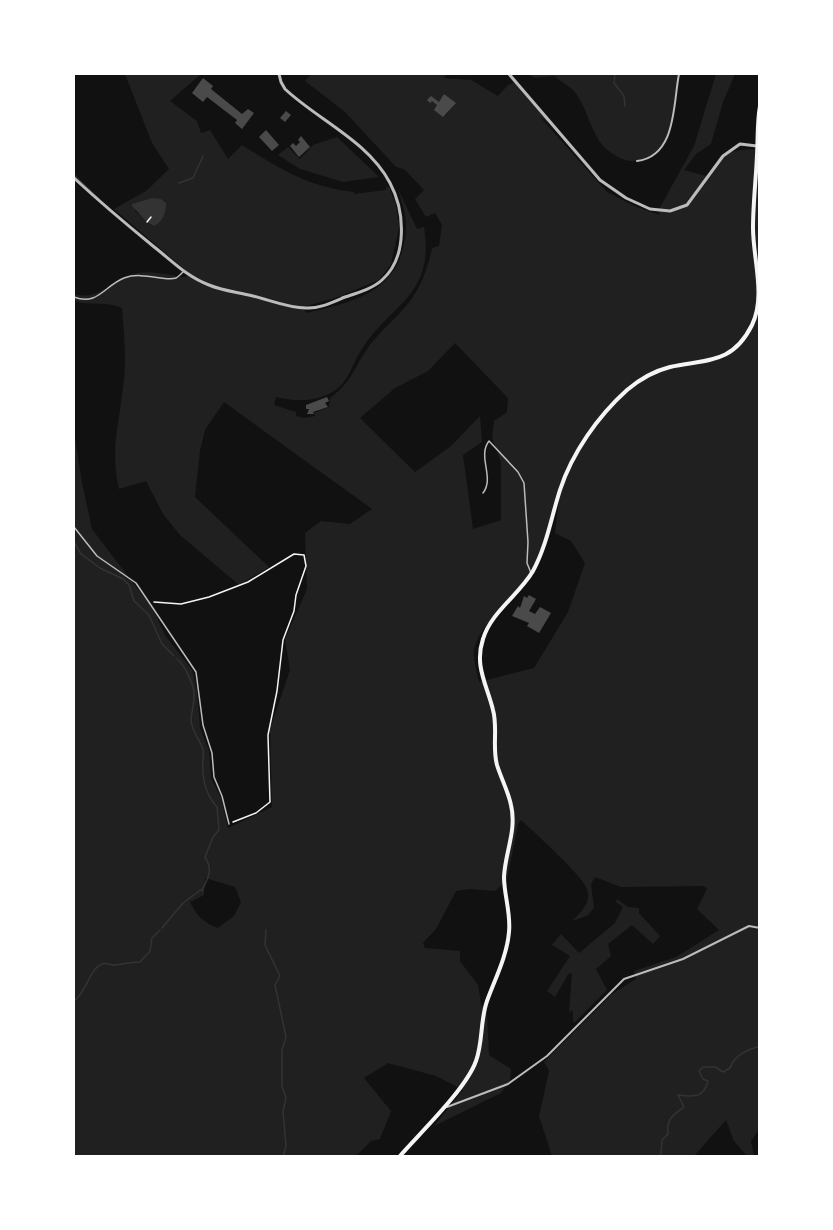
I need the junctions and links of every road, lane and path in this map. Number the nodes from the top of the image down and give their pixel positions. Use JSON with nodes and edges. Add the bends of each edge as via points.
{"nodes":[{"id":1,"x":279,"y":74,"type":"edge"},
{"id":2,"x":510,"y":74,"type":"edge"},
{"id":3,"x":679,"y":74,"type":"edge"},
{"id":4,"x":759,"y":106,"type":"edge"},
{"id":5,"x":757,"y":146,"type":"junction"},
{"id":6,"x":637,"y":161,"type":"dead end"},
{"id":7,"x":74,"y":178,"type":"edge"},
{"id":8,"x":151,"y":217,"type":"dead end"},
{"id":9,"x":147,"y":222,"type":"dead end"},
{"id":10,"x":184,"y":272,"type":"junction"},
{"id":11,"x":74,"y":297,"type":"edge"},
{"id":12,"x":483,"y":493,"type":"dead end"},
{"id":13,"x":74,"y":527,"type":"edge"},
{"id":14,"x":531,"y":573,"type":"junction"},
{"id":15,"x":150,"y":602,"type":"junction"},
{"id":16,"x":229,"y":824,"type":"joint"},
{"id":17,"x":759,"y":928,"type":"edge"},
{"id":18,"x":441,"y":1109,"type":"junction"},
{"id":19,"x":400,"y":1156,"type":"edge"}],
"edges":[{"from":1,"to":10,"type":"street","via":[[285,89],[339,129],[389,181],[402,227],[392,268],[384,279],[369,288],[306,308],[222,289]]},
{"from":2,"to":5,"type":"street","via":[[600,180],[650,209],[670,212],[687,205],[723,156],[740,144]]},
{"from":3,"to":6,"type":"street","via":[[666,139],[652,157]]},
{"from":4,"to":5,"type":"main road"},
{"from":5,"to":14,"type":"main road","via":[[753,231],[758,298],[751,327],[723,356],[670,367],[643,378],[606,411],[560,489],[546,543]]},
{"from":7,"to":10,"type":"street"},
{"from":8,"to":9,"type":"path"},
{"from":10,"to":11,"type":"lane","via":[[171,279],[142,275],[124,278],[96,298],[82,301]]},
{"from":12,"to":14,"type":"lane","via":[[489,441],[524,483],[527,563]]},
{"from":13,"to":15,"type":"lane","via":[[97,556],[136,583]]},
{"from":14,"to":18,"type":"main road","via":[[491,622],[479,656],[495,720],[497,764],[512,807],[504,875],[507,944],[484,1011],[475,1064]]},
{"from":15,"to":16,"type":"lane","via":[[196,672],[214,777]]},
{"from":15,"to":16,"type":"path","via":[[182,604],[209,597],[248,582],[294,554],[303,555],[306,566],[283,640],[268,735],[270,802],[256,813]]},
{"from":17,"to":18,"type":"street","via":[[749,926],[684,959],[624,979],[548,1056],[508,1084]]},
{"from":18,"to":19,"type":"main road"}]}
